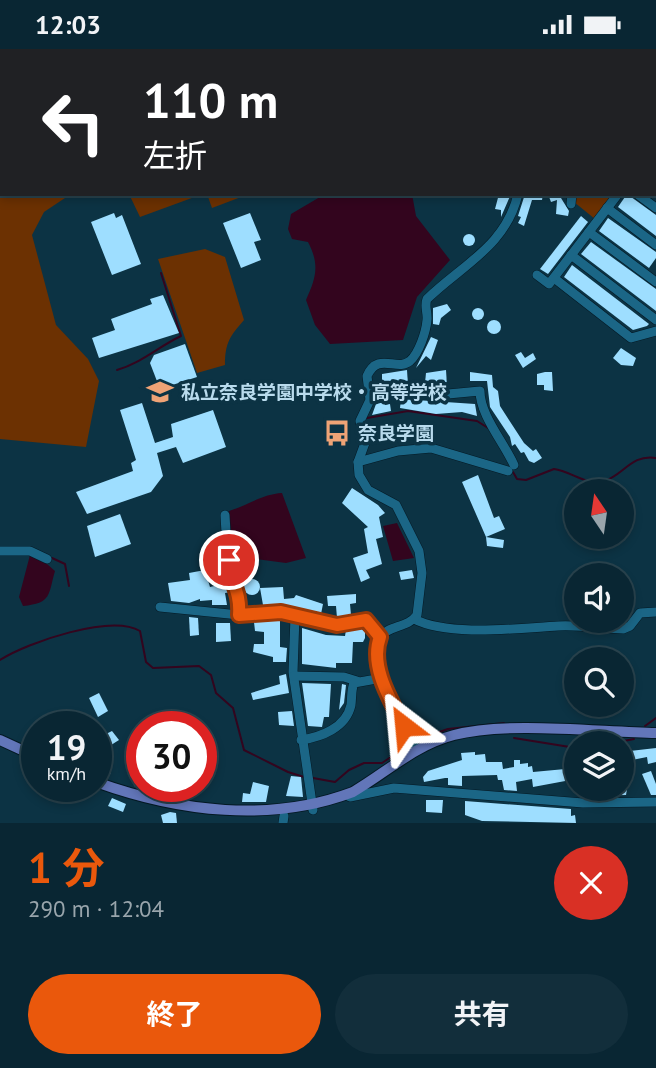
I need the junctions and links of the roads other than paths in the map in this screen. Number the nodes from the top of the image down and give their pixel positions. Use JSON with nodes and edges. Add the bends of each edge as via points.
{"nodes":[{"id":1,"x":517,"y":196,"type":"edge"},
{"id":2,"x":616,"y":196,"type":"edge"},
{"id":3,"x":640,"y":196,"type":"edge"},
{"id":4,"x":607,"y":208,"type":"junction"},
{"id":5,"x":656,"y":208,"type":"edge"},
{"id":6,"x":589,"y":232,"type":"junction"},
{"id":7,"x":656,"y":245,"type":"edge"},
{"id":8,"x":571,"y":255,"type":"junction"},
{"id":9,"x":537,"y":275,"type":"dead end"},
{"id":10,"x":554,"y":278,"type":"junction"},
{"id":11,"x":655,"y":279,"type":"edge"},
{"id":12,"x":656,"y":320,"type":"edge"},
{"id":13,"x":656,"y":331,"type":"edge"},
{"id":14,"x":369,"y":391,"type":"junction"},
{"id":15,"x":448,"y":394,"type":"junction"},
{"id":16,"x":475,"y":399,"type":"dead end"},
{"id":17,"x":358,"y":462,"type":"junction"},
{"id":18,"x":225,"y":515,"type":"dead end"},
{"id":19,"x":0,"y":551,"type":"edge"},
{"id":20,"x":47,"y":559,"type":"dead end"},
{"id":21,"x":160,"y":607,"type":"dead end"},
{"id":22,"x":656,"y":612,"type":"edge"},
{"id":23,"x":239,"y":615,"type":"junction"},
{"id":24,"x":295,"y":616,"type":"junction"},
{"id":25,"x":414,"y":619,"type":"junction"},
{"id":26,"x":380,"y":637,"type":"junction"},
{"id":27,"x":294,"y":676,"type":"junction"},
{"id":28,"x":382,"y":678,"type":"junction"},
{"id":29,"x":357,"y":681,"type":"junction"},
{"id":30,"x":656,"y":733,"type":"edge"},
{"id":31,"x":0,"y":740,"type":"edge"},
{"id":32,"x":301,"y":740,"type":"junction"},
{"id":33,"x":21,"y":750,"type":"edge"},
{"id":34,"x":417,"y":750,"type":"junction"},
{"id":35,"x":112,"y":787,"type":"edge"},
{"id":36,"x":334,"y":802,"type":"junction"},
{"id":37,"x":656,"y":802,"type":"edge"},
{"id":38,"x":313,"y":810,"type":"junction"},
{"id":39,"x":283,"y":820,"type":"edge"}],
"edges":[{"from":1,"to":14,"type":"street","via":[[513,212],[488,249],[427,299],[427,322],[411,361],[373,366],[366,376]]},
{"from":2,"to":4,"type":"street"},
{"from":3,"to":5,"type":"street"},
{"from":4,"to":6,"type":"street"},
{"from":4,"to":7,"type":"street"},
{"from":6,"to":8,"type":"street"},
{"from":6,"to":11,"type":"street"},
{"from":8,"to":10,"type":"street"},
{"from":8,"to":12,"type":"street"},
{"from":9,"to":10,"type":"street","via":[[549,284]]},
{"from":10,"to":13,"type":"street","via":[[631,338]]},
{"from":14,"to":15,"type":"street"},
{"from":14,"to":17,"type":"street","via":[[370,400],[360,421],[365,443]]},
{"from":15,"to":16,"type":"street"},
{"from":15,"to":17,"type":"street","via":[[480,391],[486,419],[503,440],[511,468],[431,448]]},
{"from":17,"to":25,"type":"street","via":[[364,486],[396,505],[419,551],[422,573]]},
{"from":18,"to":23,"type":"street","via":[[228,568],[240,594]]},
{"from":19,"to":20,"type":"street","via":[[30,551]]},
{"from":21,"to":23,"type":"street"},
{"from":22,"to":25,"type":"street","via":[[640,613],[623,629],[556,626],[485,631],[426,625]]},
{"from":23,"to":24,"type":"street","via":[[281,612]]},
{"from":24,"to":26,"type":"street","via":[[337,625],[363,619]]},
{"from":24,"to":27,"type":"street"},
{"from":25,"to":26,"type":"street"},
{"from":26,"to":28,"type":"street"},
{"from":27,"to":29,"type":"street"},
{"from":27,"to":32,"type":"street"},
{"from":28,"to":29,"type":"street"},
{"from":28,"to":34,"type":"street"},
{"from":29,"to":32,"type":"street","via":[[343,720],[323,736]]},
{"from":30,"to":34,"type":"main road","via":[[488,730],[453,735]]},
{"from":31,"to":33,"type":"main road"},
{"from":32,"to":38,"type":"street"},
{"from":34,"to":36,"type":"main road"},
{"from":35,"to":39,"type":"main road","via":[[206,813]]},
{"from":36,"to":37,"type":"street","via":[[384,788],[583,803]]},
{"from":36,"to":38,"type":"main road"},
{"from":38,"to":39,"type":"main road"}]}
